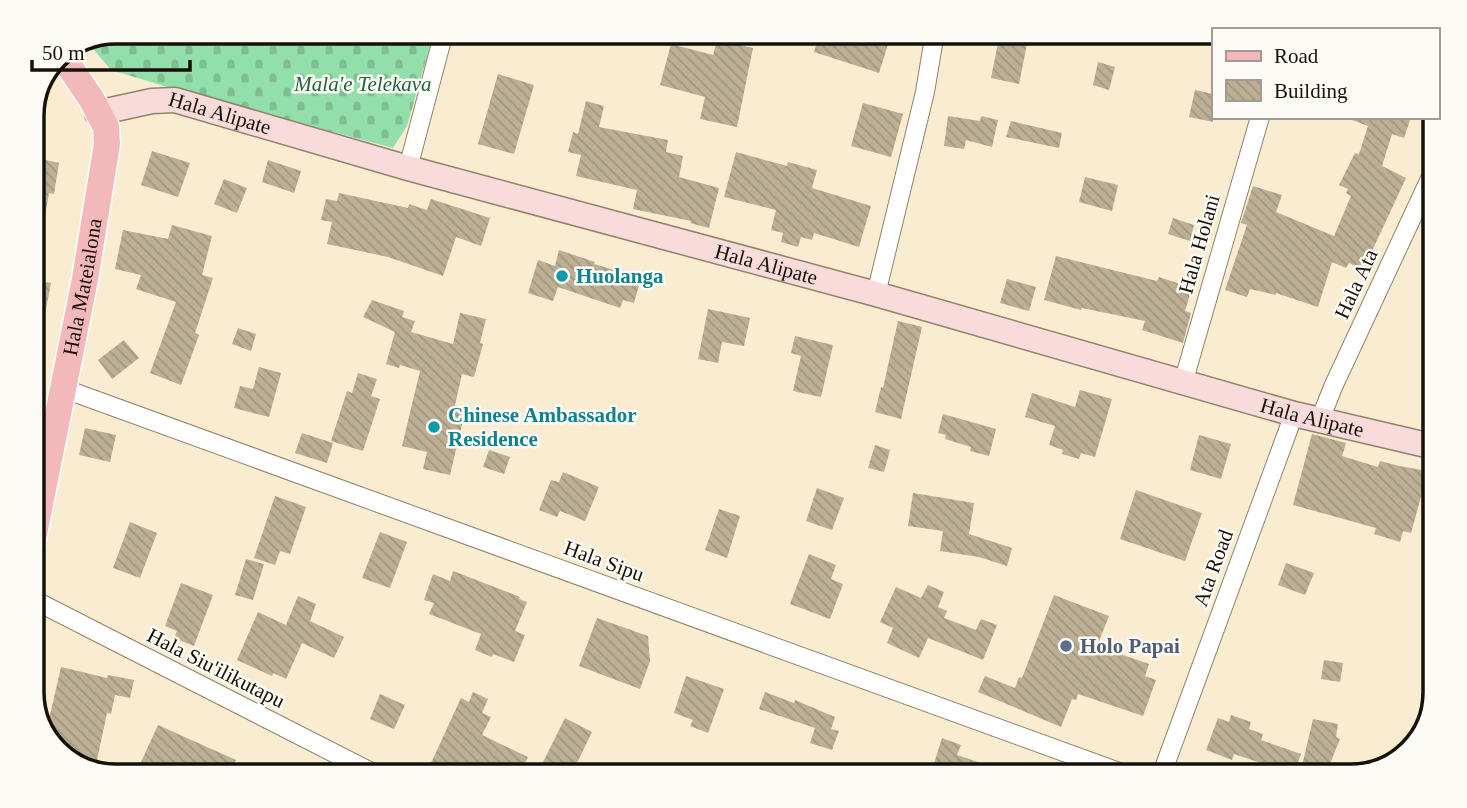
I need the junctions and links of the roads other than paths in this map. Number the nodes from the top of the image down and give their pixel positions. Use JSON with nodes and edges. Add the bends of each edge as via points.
{"nodes":[{"id":1,"x":441,"y":44,"type":"edge"},
{"id":2,"x":933,"y":44,"type":"edge"},
{"id":3,"x":67,"y":63,"type":"edge"},
{"id":4,"x":97,"y":113,"type":"junction"},
{"id":5,"x":1259,"y":119,"type":"edge"},
{"id":6,"x":408,"y":168,"type":"junction"},
{"id":7,"x":1423,"y":194,"type":"edge"},
{"id":8,"x":877,"y":294,"type":"junction"},
{"id":9,"x":1182,"y":383,"type":"junction"},
{"id":10,"x":62,"y":388,"type":"junction"},
{"id":11,"x":1294,"y":414,"type":"junction"},
{"id":12,"x":1320,"y":420,"type":"junction"},
{"id":13,"x":1423,"y":444,"type":"edge"},
{"id":14,"x":44,"y":482,"type":"edge"},
{"id":15,"x":44,"y":605,"type":"edge"},
{"id":16,"x":355,"y":764,"type":"edge"},
{"id":17,"x":1097,"y":764,"type":"edge"},
{"id":18,"x":1165,"y":764,"type":"edge"}],
"edges":[{"from":1,"to":6,"type":"street"},
{"from":2,"to":8,"type":"street"},
{"from":3,"to":4,"type":"main road","name":"Hala Mateialona"},
{"from":4,"to":6,"type":"street","name":"Hala Alipate","via":[[175,100]]},
{"from":4,"to":10,"type":"main road","name":"Hala Mateialona","via":[[106,128],[106,162]]},
{"from":5,"to":9,"type":"street","name":"Hala Holani"},
{"from":6,"to":8,"type":"street","name":"Hala Alipate"},
{"from":7,"to":12,"type":"street","name":"Hala Ata"},
{"from":8,"to":9,"type":"street","name":"Hala Alipate"},
{"from":9,"to":11,"type":"street","name":"Hala Alipate"},
{"from":10,"to":14,"type":"main road","name":"Hala Mateialona"},
{"from":10,"to":17,"type":"street","name":"Hala Sipu"},
{"from":11,"to":12,"type":"street","name":"Hala Alipate"},
{"from":11,"to":18,"type":"street","name":"Ata Road"},
{"from":12,"to":13,"type":"street","name":"Hala Alipate"},
{"from":15,"to":16,"type":"street","name":"Hala Siu'ilikutapu"}]}
